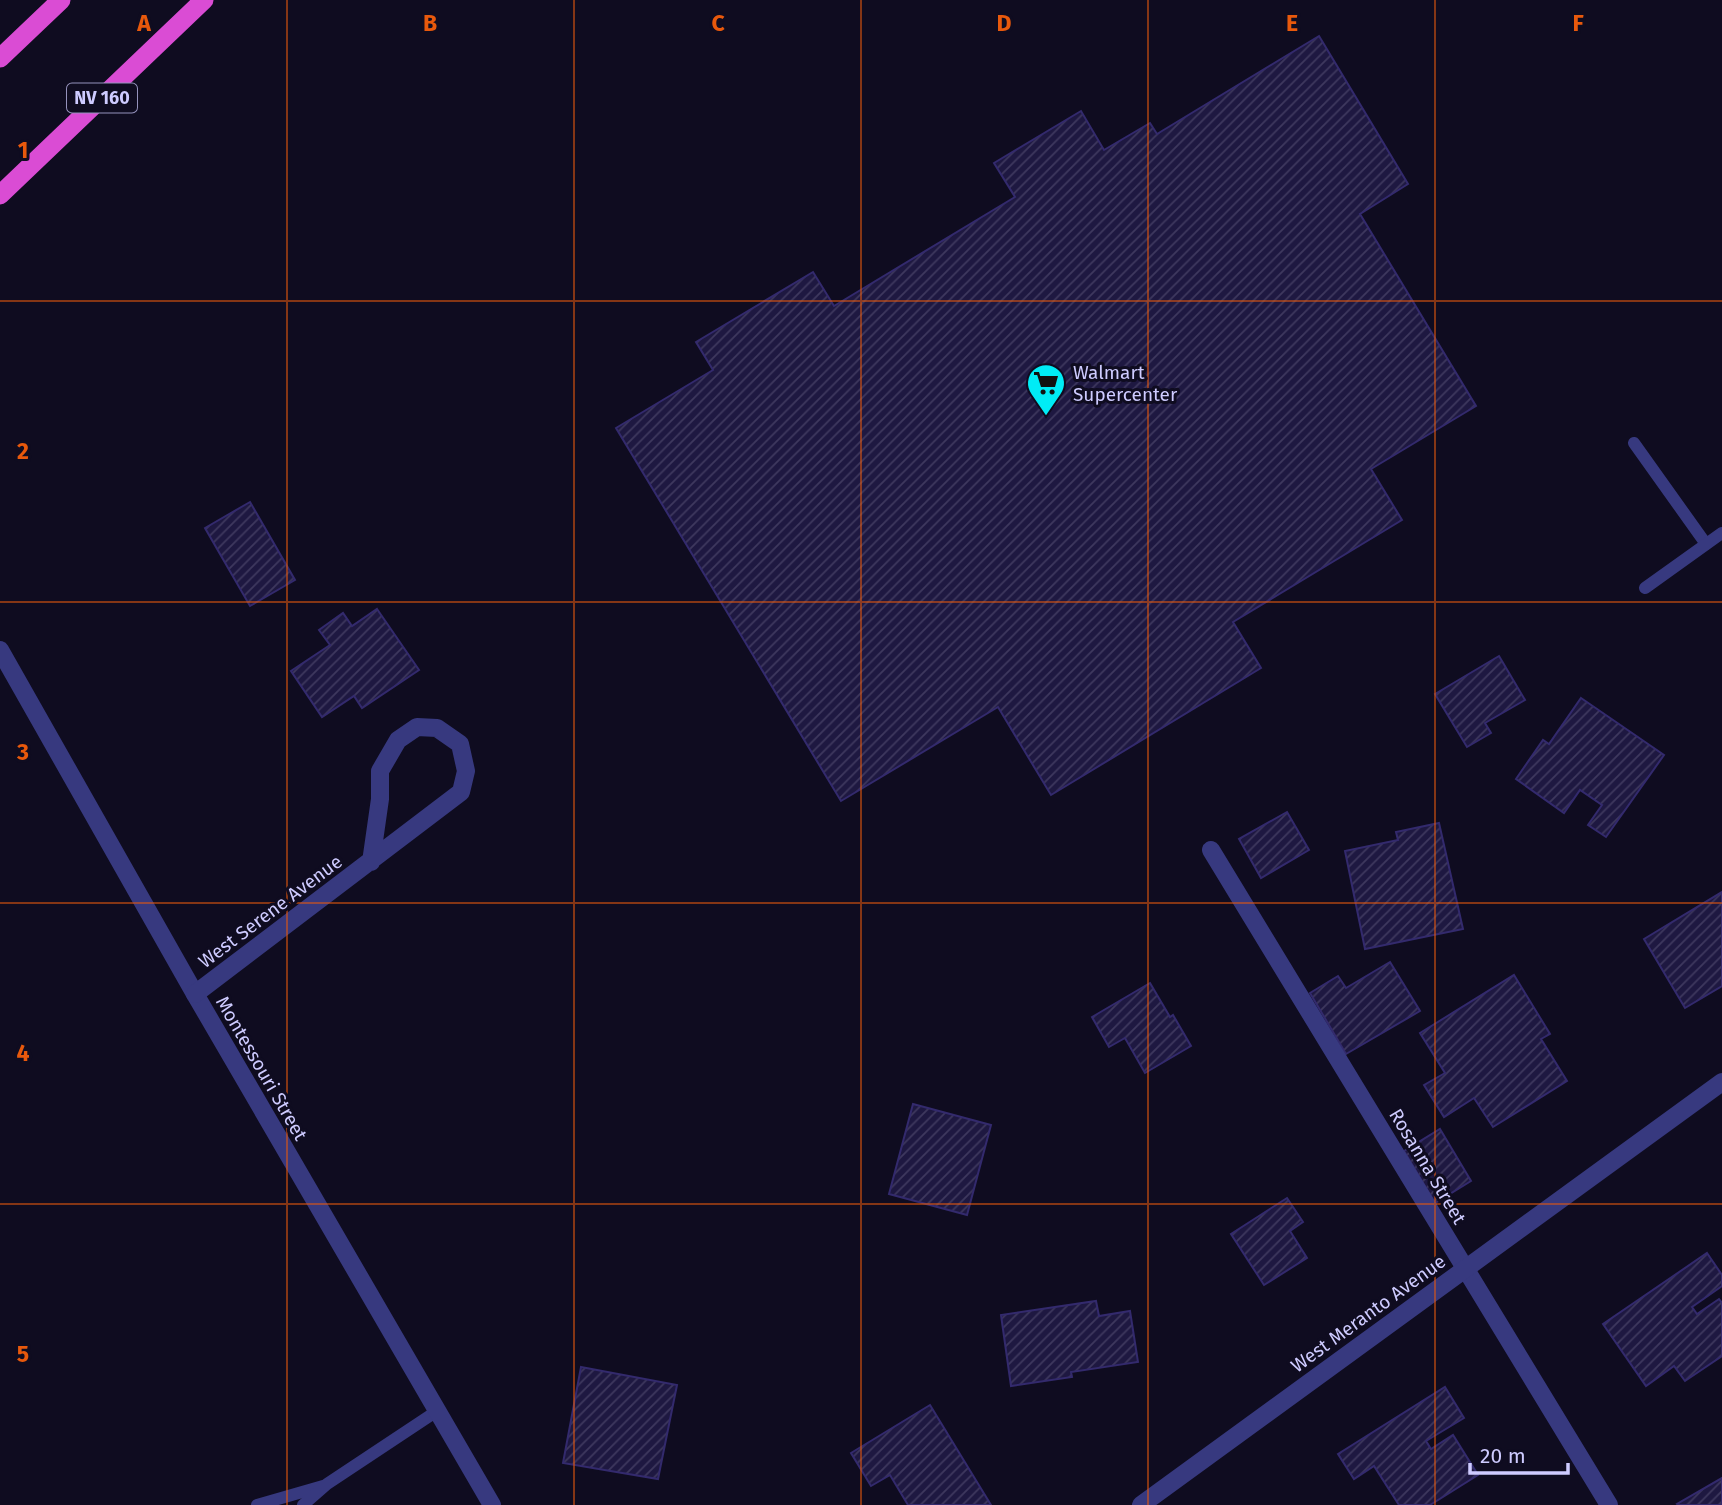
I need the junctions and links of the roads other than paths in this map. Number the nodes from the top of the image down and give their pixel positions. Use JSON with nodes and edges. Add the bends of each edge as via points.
{"nodes":[{"id":1,"x":61,"y":0,"type":"edge"},
{"id":2,"x":204,"y":0,"type":"edge"},
{"id":3,"x":0,"y":58,"type":"edge"},
{"id":4,"x":0,"y":195,"type":"edge"},
{"id":5,"x":1634,"y":443,"type":"dead end"},
{"id":6,"x":1722,"y":533,"type":"edge"},
{"id":7,"x":1706,"y":544,"type":"junction"},
{"id":8,"x":1645,"y":588,"type":"dead end"},
{"id":9,"x":0,"y":650,"type":"edge"},
{"id":10,"x":1211,"y":850,"type":"dead end"},
{"id":11,"x":371,"y":862,"type":"junction"},
{"id":12,"x":195,"y":994,"type":"junction"},
{"id":13,"x":1722,"y":1082,"type":"edge"},
{"id":14,"x":1465,"y":1268,"type":"junction"},
{"id":15,"x":437,"y":1411,"type":"junction"},
{"id":16,"x":327,"y":1485,"type":"junction"},
{"id":17,"x":257,"y":1505,"type":"edge"},
{"id":18,"x":303,"y":1505,"type":"edge"},
{"id":19,"x":492,"y":1505,"type":"edge"},
{"id":20,"x":1141,"y":1505,"type":"edge"},
{"id":21,"x":1609,"y":1505,"type":"edge"}],
"edges":[{"from":1,"to":3,"type":"highway"},
{"from":2,"to":4,"type":"highway","number":"NV 160"},
{"from":5,"to":7,"type":"lane"},
{"from":6,"to":7,"type":"lane"},
{"from":7,"to":8,"type":"lane"},
{"from":9,"to":12,"type":"street","name":"Montessouri Street"},
{"from":10,"to":14,"type":"street","name":"Rosanna Street"},
{"from":11,"to":11,"type":"street","name":"West Serene Avenue","via":[[380,771],[398,740],[417,727],[436,729],[460,744],[466,771],[461,792]]},
{"from":11,"to":12,"type":"street","name":"West Serene Avenue"},
{"from":12,"to":15,"type":"street","name":"Montessouri Street"},
{"from":13,"to":14,"type":"street","name":"West Meranto Avenue"},
{"from":14,"to":20,"type":"street","name":"West Meranto Avenue"},
{"from":14,"to":21,"type":"street","name":"Rosanna Street"},
{"from":15,"to":16,"type":"lane"},
{"from":15,"to":19,"type":"street","name":"Montessouri Street"},
{"from":16,"to":17,"type":"lane"},
{"from":16,"to":18,"type":"lane"}]}
